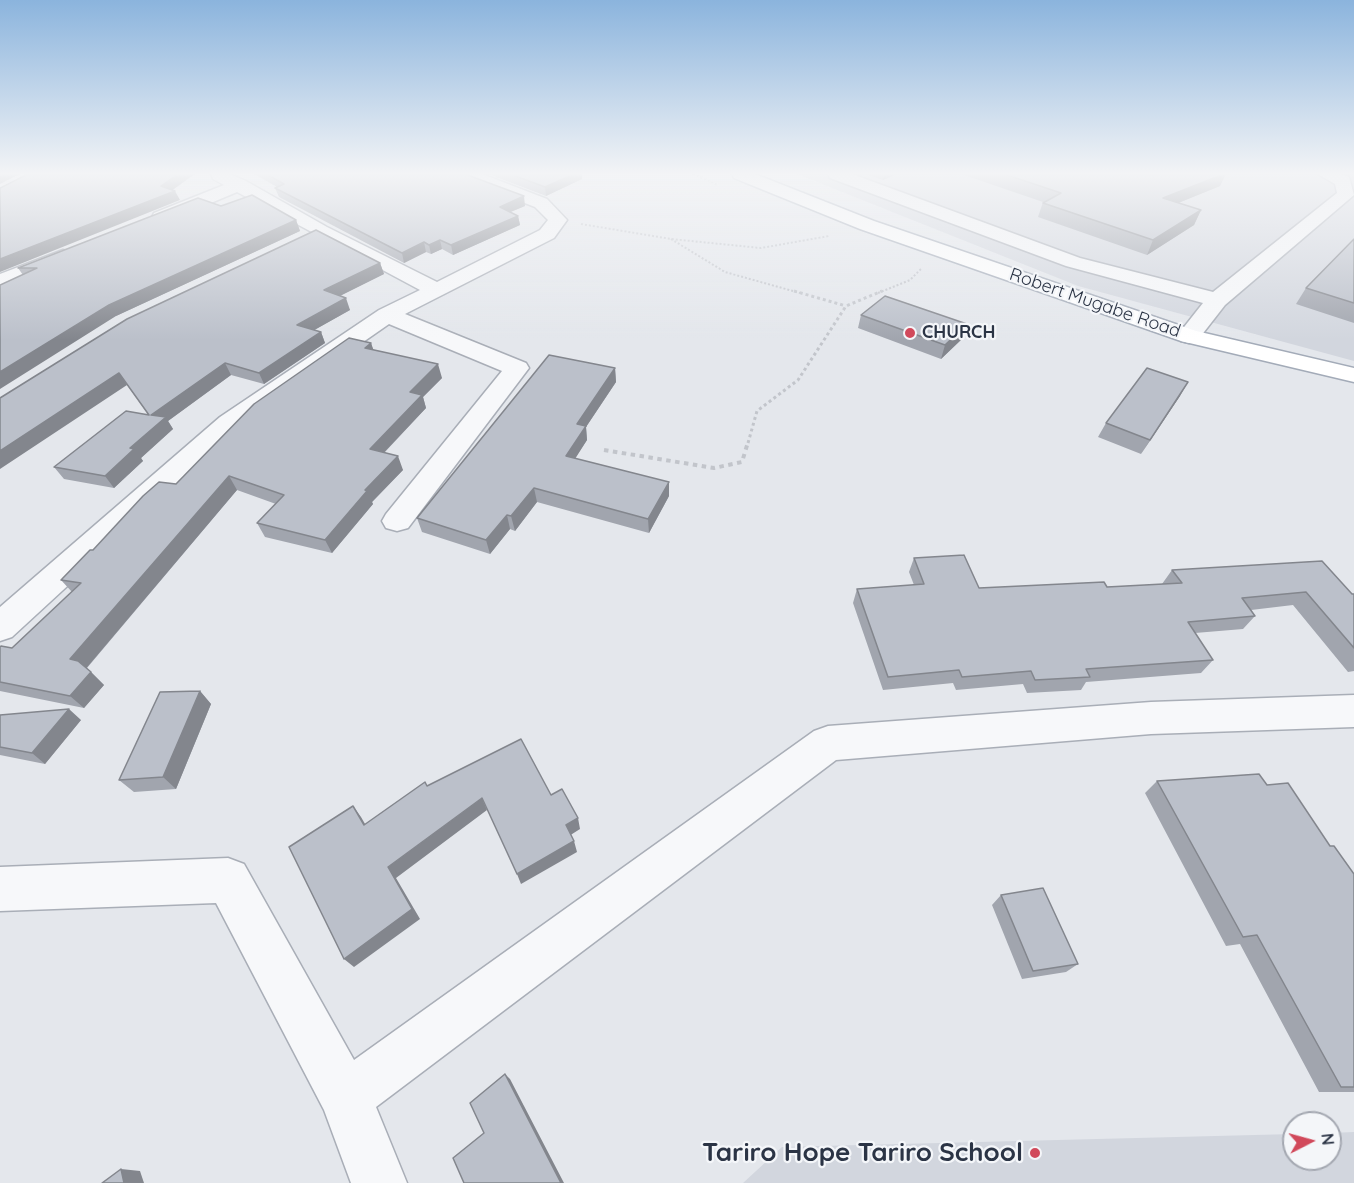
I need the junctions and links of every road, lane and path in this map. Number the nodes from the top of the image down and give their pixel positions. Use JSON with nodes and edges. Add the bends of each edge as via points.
{"nodes":[{"id":1,"x":317,"y":229,"type":"edge"},
{"id":2,"x":551,"y":229,"type":"edge"},
{"id":3,"x":613,"y":229,"type":"edge"},
{"id":4,"x":853,"y":229,"type":"edge"},
{"id":5,"x":879,"y":229,"type":"edge"},
{"id":6,"x":985,"y":229,"type":"edge"},
{"id":7,"x":1303,"y":229,"type":"edge"},
{"id":8,"x":320,"y":231,"type":"junction"},
{"id":9,"x":671,"y":239,"type":"junction"},
{"id":10,"x":298,"y":242,"type":"edge"},
{"id":11,"x":76,"y":250,"type":"edge"},
{"id":12,"x":922,"y":267,"type":"dead end"},
{"id":13,"x":0,"y":281,"type":"edge"},
{"id":14,"x":435,"y":289,"type":"junction"},
{"id":15,"x":1217,"y":300,"type":"junction"},
{"id":16,"x":846,"y":306,"type":"junction"},
{"id":17,"x":387,"y":315,"type":"junction"},
{"id":18,"x":1189,"y":336,"type":"junction"},
{"id":19,"x":1354,"y":375,"type":"edge"},
{"id":20,"x":604,"y":450,"type":"dead end"},
{"id":21,"x":397,"y":522,"type":"dead end"},
{"id":22,"x":0,"y":627,"type":"edge"},
{"id":23,"x":1354,"y":711,"type":"edge"},
{"id":24,"x":0,"y":889,"type":"edge"},
{"id":25,"x":346,"y":1097,"type":"junction"},
{"id":26,"x":379,"y":1183,"type":"edge"}],
"edges":[{"from":1,"to":8,"type":"street"},
{"from":2,"to":14,"type":"street"},
{"from":3,"to":9,"type":"path"},
{"from":4,"to":9,"type":"path","via":[[761,248]]},
{"from":5,"to":18,"type":"main road","name":"Robert Mugabe Road"},
{"from":6,"to":15,"type":"street","via":[[1073,262]]},
{"from":7,"to":15,"type":"street"},
{"from":8,"to":10,"type":"street"},
{"from":8,"to":14,"type":"street"},
{"from":9,"to":16,"type":"path","via":[[725,272]]},
{"from":11,"to":13,"type":"street"},
{"from":12,"to":16,"type":"path","via":[[910,280]]},
{"from":14,"to":17,"type":"street"},
{"from":15,"to":18,"type":"street"},
{"from":16,"to":20,"type":"path","via":[[798,380],[757,411],[742,462],[714,468]]},
{"from":17,"to":21,"type":"street","via":[[517,368]]},
{"from":17,"to":22,"type":"street","via":[[230,423]]},
{"from":18,"to":19,"type":"main road","name":"Robert Mugabe Road"},
{"from":23,"to":25,"type":"street","via":[[1151,718],[828,743]]},
{"from":24,"to":25,"type":"street","via":[[228,880]]},
{"from":25,"to":26,"type":"street"}]}
